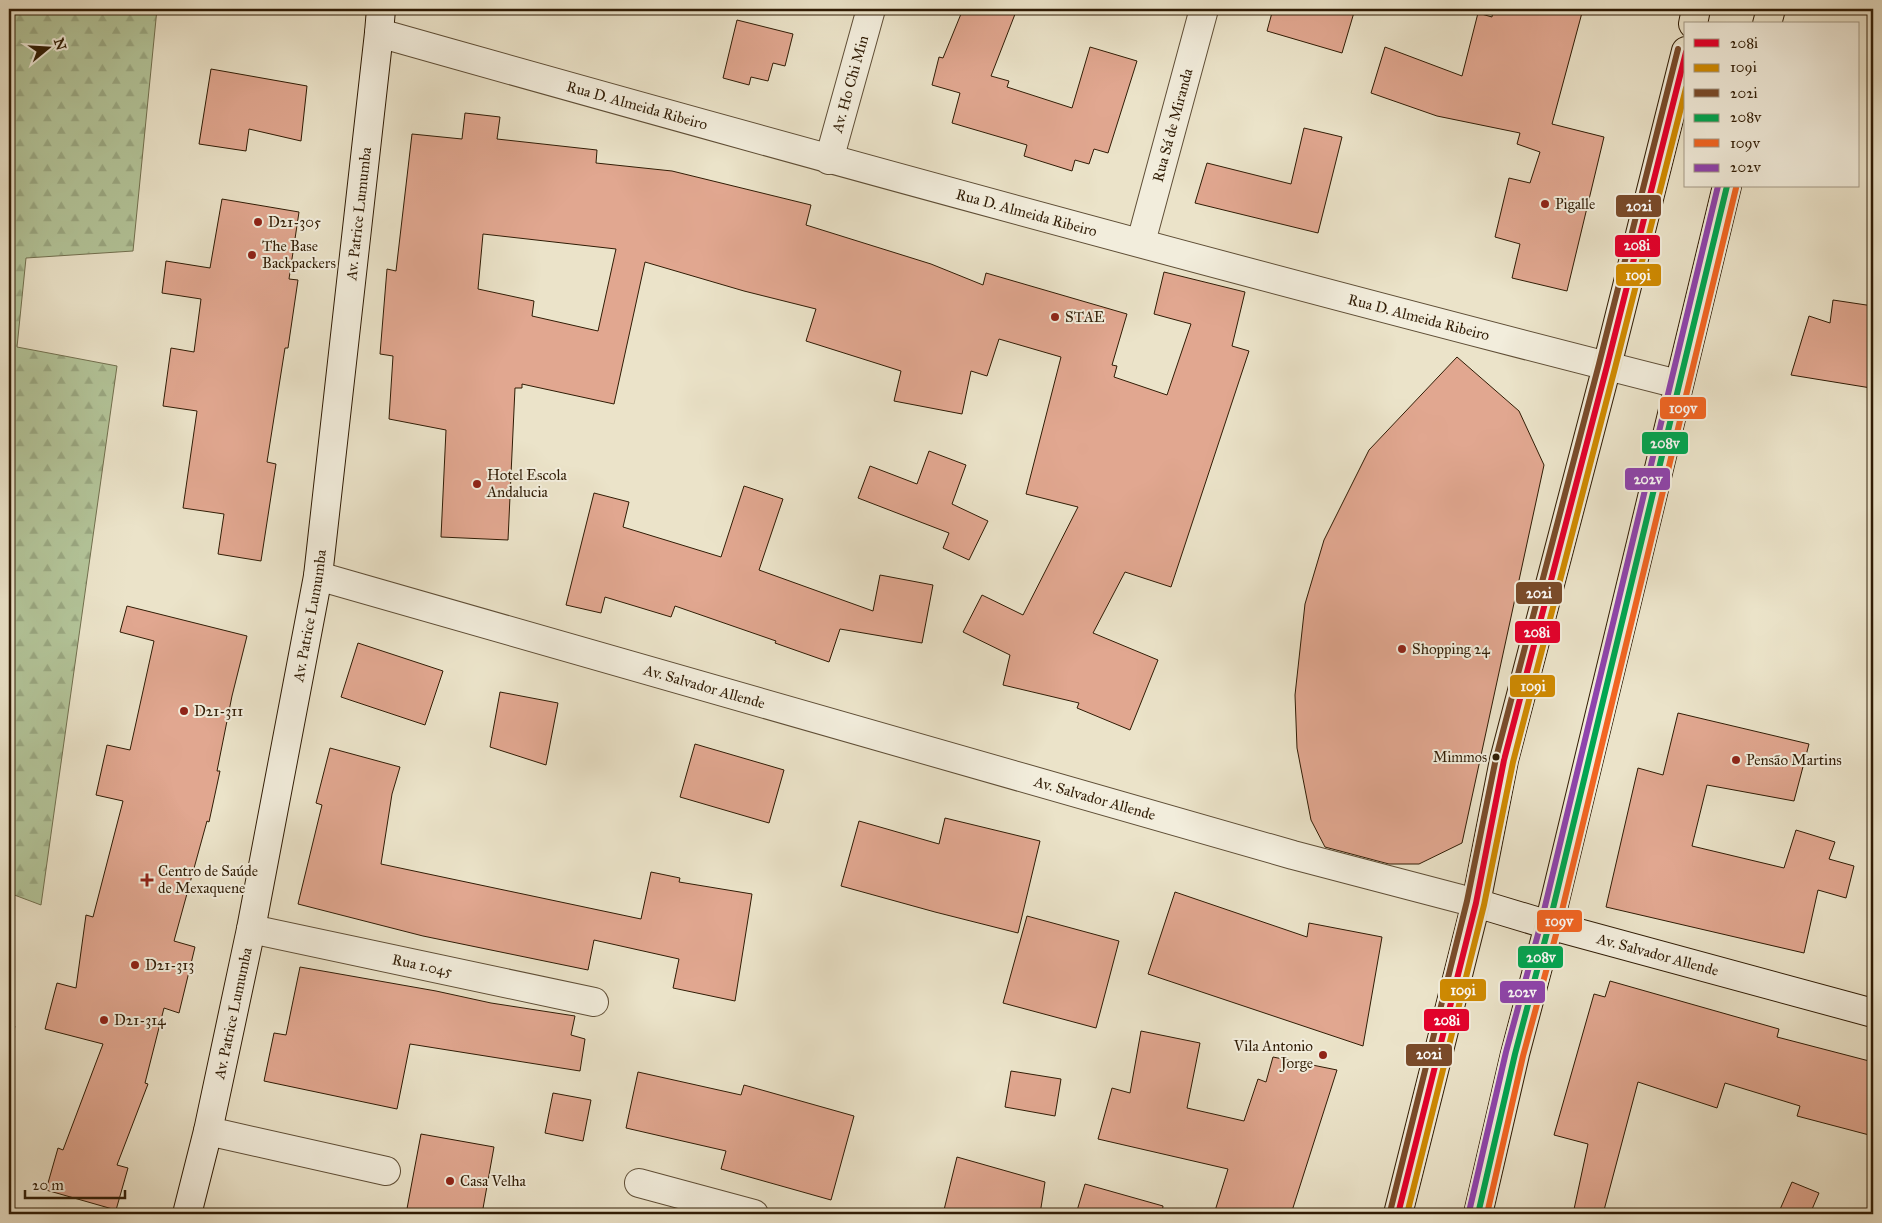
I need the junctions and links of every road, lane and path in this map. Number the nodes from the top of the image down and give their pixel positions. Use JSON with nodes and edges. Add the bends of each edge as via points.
{"nodes":[{"id":1,"x":871,"y":9,"type":"edge"},
{"id":2,"x":1204,"y":9,"type":"edge"},
{"id":3,"x":1696,"y":9,"type":"edge"},
{"id":4,"x":1770,"y":9,"type":"edge"},
{"id":5,"x":380,"y":21,"type":"edge"},
{"id":6,"x":1693,"y":22,"type":"edge"},
{"id":7,"x":1767,"y":22,"type":"edge"},
{"id":8,"x":1684,"y":59,"type":"edge"},
{"id":9,"x":829,"y":160,"type":"junction"},
{"id":10,"x":1727,"y":188,"type":"edge"},
{"id":11,"x":1141,"y":242,"type":"junction"},
{"id":12,"x":1607,"y":366,"type":"junction"},
{"id":13,"x":1678,"y":384,"type":"junction"},
{"id":14,"x":318,"y":576,"type":"junction"},
{"id":15,"x":1476,"y":903,"type":"junction"},
{"id":16,"x":1549,"y":925,"type":"junction"},
{"id":17,"x":250,"y":929,"type":"junction"},
{"id":18,"x":594,"y":1002,"type":"dead end"},
{"id":19,"x":1873,"y":1013,"type":"edge"},
{"id":20,"x":208,"y":1130,"type":"junction"},
{"id":21,"x":386,"y":1171,"type":"dead end"},
{"id":22,"x":639,"y":1183,"type":"dead end"},
{"id":23,"x":187,"y":1214,"type":"edge"},
{"id":24,"x":754,"y":1214,"type":"edge"},
{"id":25,"x":1398,"y":1214,"type":"edge"},
{"id":26,"x":1478,"y":1214,"type":"edge"}],
"edges":[{"from":1,"to":9,"type":"street","name":"Av. Ho Chi Min"},
{"from":2,"to":11,"type":"street","name":"Rua Sá de Miranda"},
{"from":3,"to":6,"type":"main road"},
{"from":4,"to":7,"type":"main road"},
{"from":5,"to":9,"type":"street","name":"Rua D. Almeida Ribeiro"},
{"from":5,"to":14,"type":"street","name":"Av. Patrice Lumumba"},
{"from":8,"to":12,"type":"main road"},
{"from":9,"to":11,"type":"street","name":"Rua D. Almeida Ribeiro"},
{"from":10,"to":13,"type":"main road"},
{"from":11,"to":12,"type":"street","name":"Rua D. Almeida Ribeiro"},
{"from":12,"to":13,"type":"street","name":"Rua D. Almeida Ribeiro"},
{"from":12,"to":15,"type":"main road","via":[[1504,760]]},
{"from":13,"to":16,"type":"main road"},
{"from":14,"to":15,"type":"street","name":"Av. Salvador Allende","via":[[1293,855]]},
{"from":14,"to":17,"type":"street","name":"Av. Patrice Lumumba"},
{"from":15,"to":16,"type":"street","name":"Av. Salvador Allende"},
{"from":15,"to":25,"type":"main road"},
{"from":16,"to":19,"type":"street","name":"Av. Salvador Allende"},
{"from":16,"to":26,"type":"main road"},
{"from":17,"to":18,"type":"street","name":"Rua 1.045"},
{"from":17,"to":20,"type":"street","name":"Av. Patrice Lumumba"},
{"from":20,"to":21,"type":"street"},
{"from":20,"to":23,"type":"street","name":"Av. Patrice Lumumba"},
{"from":22,"to":24,"type":"street"}]}
